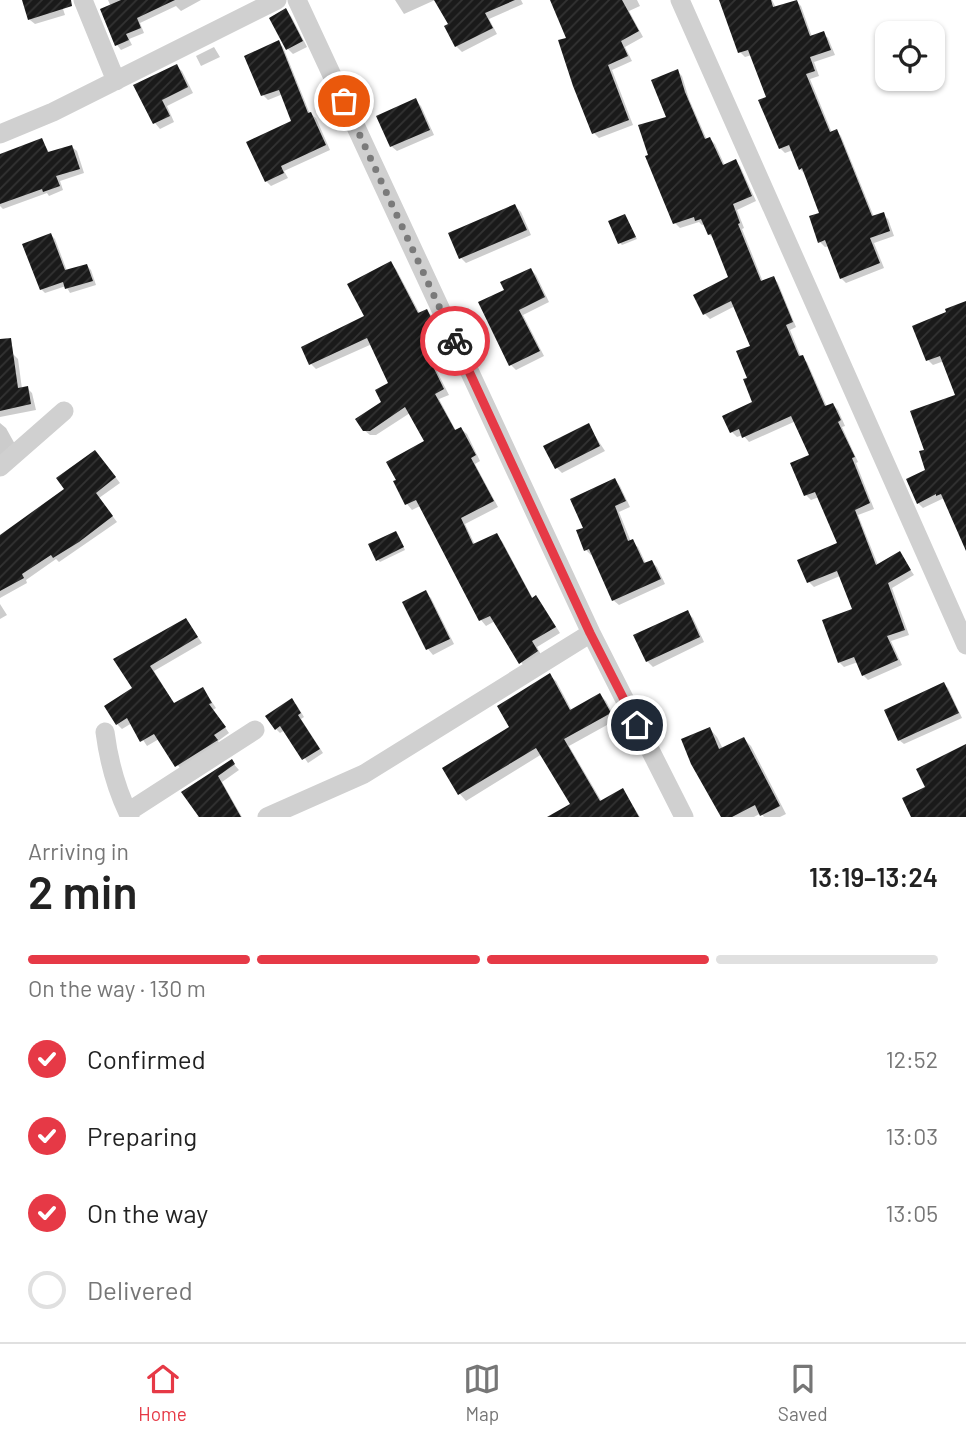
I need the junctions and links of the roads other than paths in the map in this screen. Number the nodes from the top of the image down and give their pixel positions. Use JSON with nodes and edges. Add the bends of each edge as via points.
{"nodes":[{"id":1,"x":83,"y":0,"type":"edge"},
{"id":2,"x":297,"y":0,"type":"edge"},
{"id":3,"x":680,"y":0,"type":"edge"},
{"id":4,"x":264,"y":3,"type":"edge"},
{"id":5,"x":116,"y":81,"type":"junction"},
{"id":6,"x":0,"y":134,"type":"edge"},
{"id":7,"x":64,"y":411,"type":"dead end"},
{"id":8,"x":0,"y":467,"type":"edge"},
{"id":9,"x":590,"y":633,"type":"junction"},
{"id":10,"x":966,"y":645,"type":"edge"},
{"id":11,"x":255,"y":730,"type":"dead end"},
{"id":12,"x":105,"y":732,"type":"dead end"},
{"id":13,"x":129,"y":814,"type":"edge"},
{"id":14,"x":267,"y":817,"type":"edge"},
{"id":15,"x":684,"y":817,"type":"edge"}],
"edges":[{"from":1,"to":5,"type":"street"},
{"from":2,"to":9,"type":"street"},
{"from":3,"to":10,"type":"street"},
{"from":4,"to":5,"type":"street"},
{"from":5,"to":6,"type":"street"},
{"from":7,"to":8,"type":"street"},
{"from":9,"to":14,"type":"street","via":[[364,774]]},
{"from":9,"to":15,"type":"street"},
{"from":11,"to":13,"type":"street"},
{"from":12,"to":13,"type":"street","via":[[109,765]]}]}
